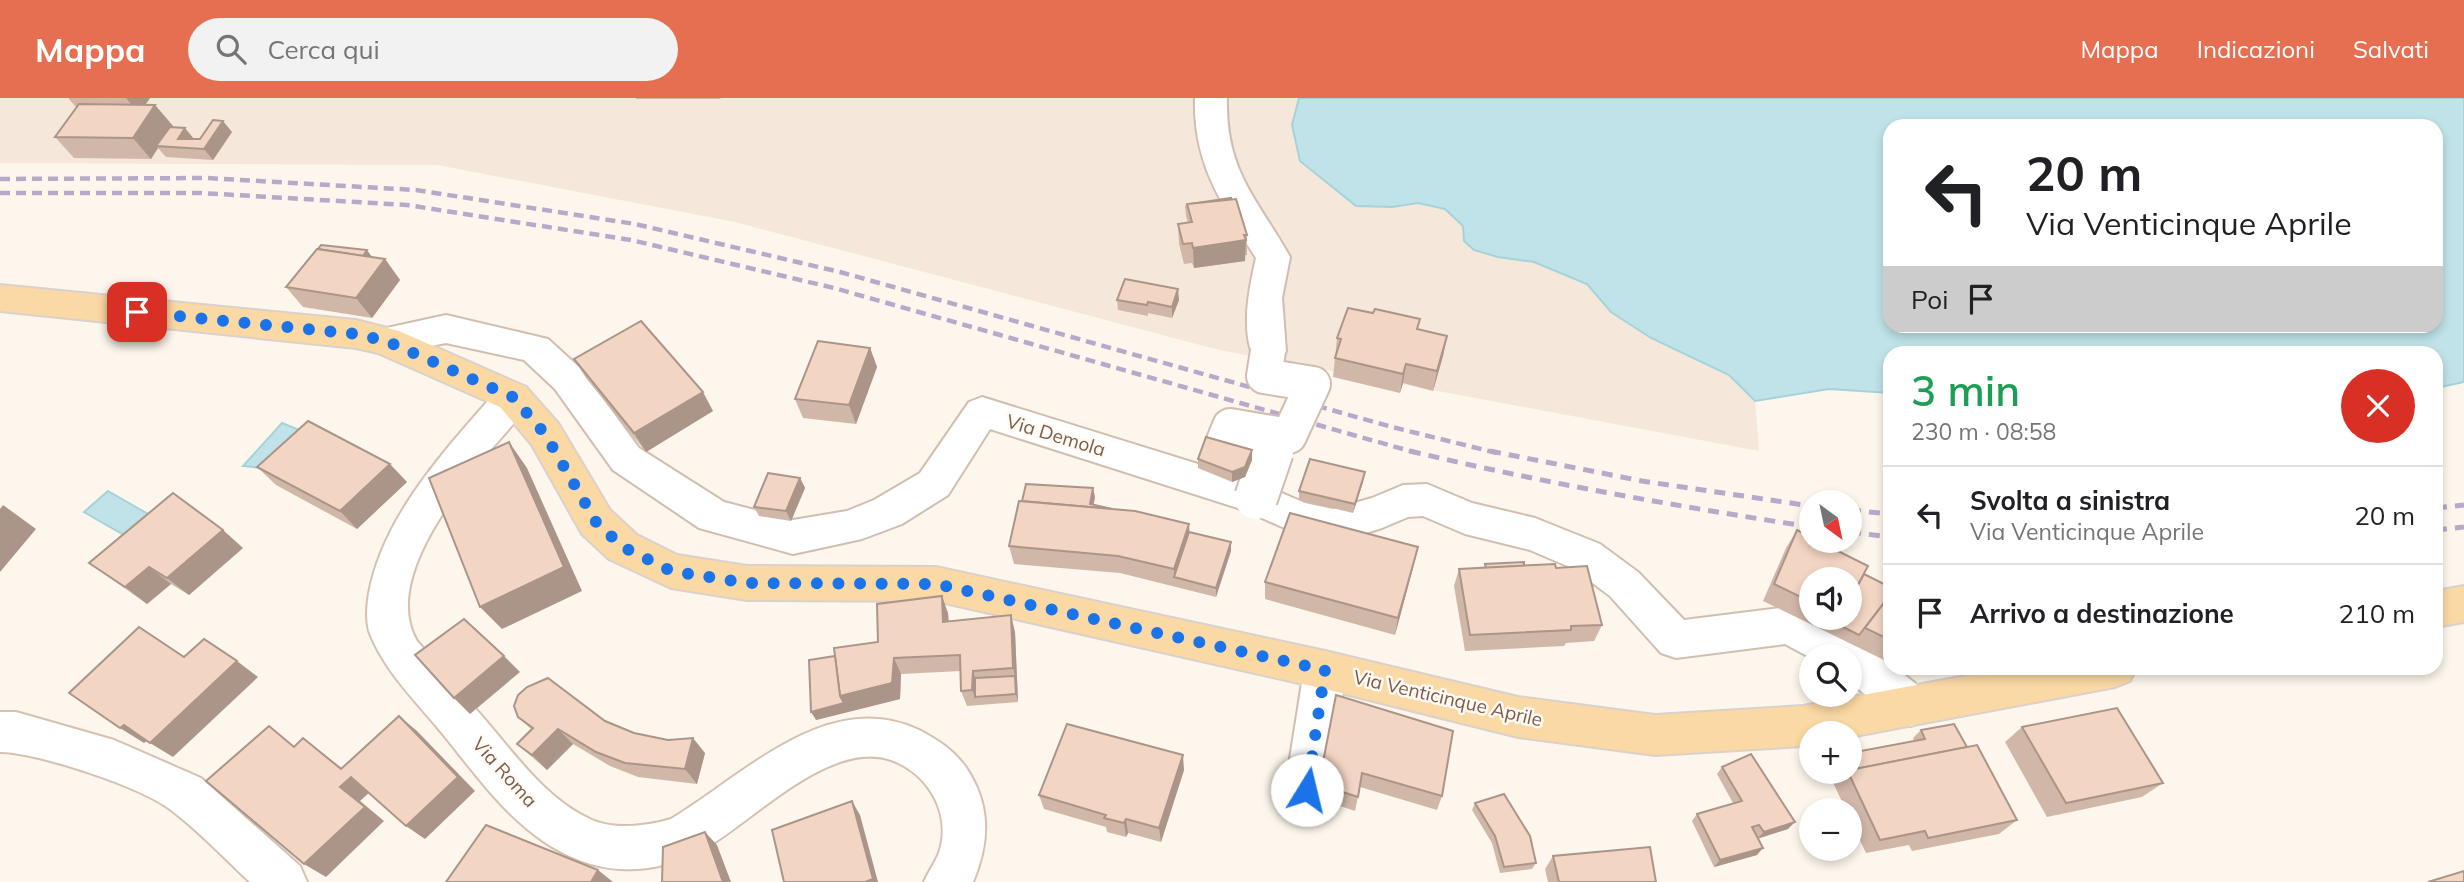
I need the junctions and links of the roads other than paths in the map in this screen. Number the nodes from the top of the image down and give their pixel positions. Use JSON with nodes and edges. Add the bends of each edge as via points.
{"nodes":[{"id":1,"x":1211,"y":98,"type":"edge"},
{"id":2,"x":0,"y":298,"type":"edge"},
{"id":3,"x":386,"y":341,"type":"junction"},
{"id":4,"x":513,"y":397,"type":"junction"},
{"id":5,"x":1256,"y":498,"type":"junction"},
{"id":6,"x":2464,"y":604,"type":"edge"},
{"id":7,"x":2443,"y":608,"type":"edge"},
{"id":8,"x":1824,"y":644,"type":"edge"},
{"id":9,"x":1862,"y":667,"type":"edge"},
{"id":10,"x":1325,"y":670,"type":"junction"},
{"id":11,"x":2077,"y":675,"type":"edge"},
{"id":12,"x":1911,"y":706,"type":"junction"},
{"id":13,"x":0,"y":732,"type":"edge"},
{"id":14,"x":1307,"y":790,"type":"dead end"},
{"id":15,"x":284,"y":882,"type":"edge"},
{"id":16,"x":947,"y":882,"type":"edge"}],
"edges":[{"from":1,"to":5,"type":"street","bridge":true,"via":[[1209,122],[1219,169],[1273,257],[1265,298],[1268,351],[1264,376],[1313,384],[1289,436],[1230,426],[1224,441],[1273,452]]},
{"from":2,"to":3,"type":"main road","name":"Via Venticinque Aprile","via":[[356,334]]},
{"from":3,"to":4,"type":"main road","name":"Via Venticinque Aprile"},
{"from":3,"to":5,"type":"street","name":"Via Demola","via":[[446,329],[535,349],[568,379],[626,459],[713,516],[793,537],[888,512],[934,484],[982,412]]},
{"from":4,"to":10,"type":"main road","name":"Via Venticinque Aprile","via":[[545,434],[596,522],[623,547],[671,571],[747,583],[936,584]]},
{"from":4,"to":16,"type":"street","name":"Via Roma","via":[[457,464],[406,541],[388,592],[388,626],[402,653],[524,798],[563,829],[597,844],[628,848],[661,844],[685,835],[799,759],[857,737],[886,738],[913,746],[932,760],[961,803],[965,828],[961,853]]},
{"from":5,"to":8,"type":"street","via":[[1297,518],[1333,526],[1382,512],[1403,500],[1427,500],[1465,517],[1535,534],[1586,556],[1624,584],[1676,640],[1788,625]]},
{"from":6,"to":7,"type":"main road"},
{"from":9,"to":12,"type":"street"},
{"from":10,"to":12,"type":"main road","name":"Via Venticinque Aprile","via":[[1518,717],[1655,734],[1803,726]]},
{"from":10,"to":14,"type":"street"},
{"from":11,"to":12,"type":"main road","name":"Via Venticinque Aprile"},
{"from":13,"to":15,"type":"street","via":[[16,732],[114,760],[185,793]]}]}
